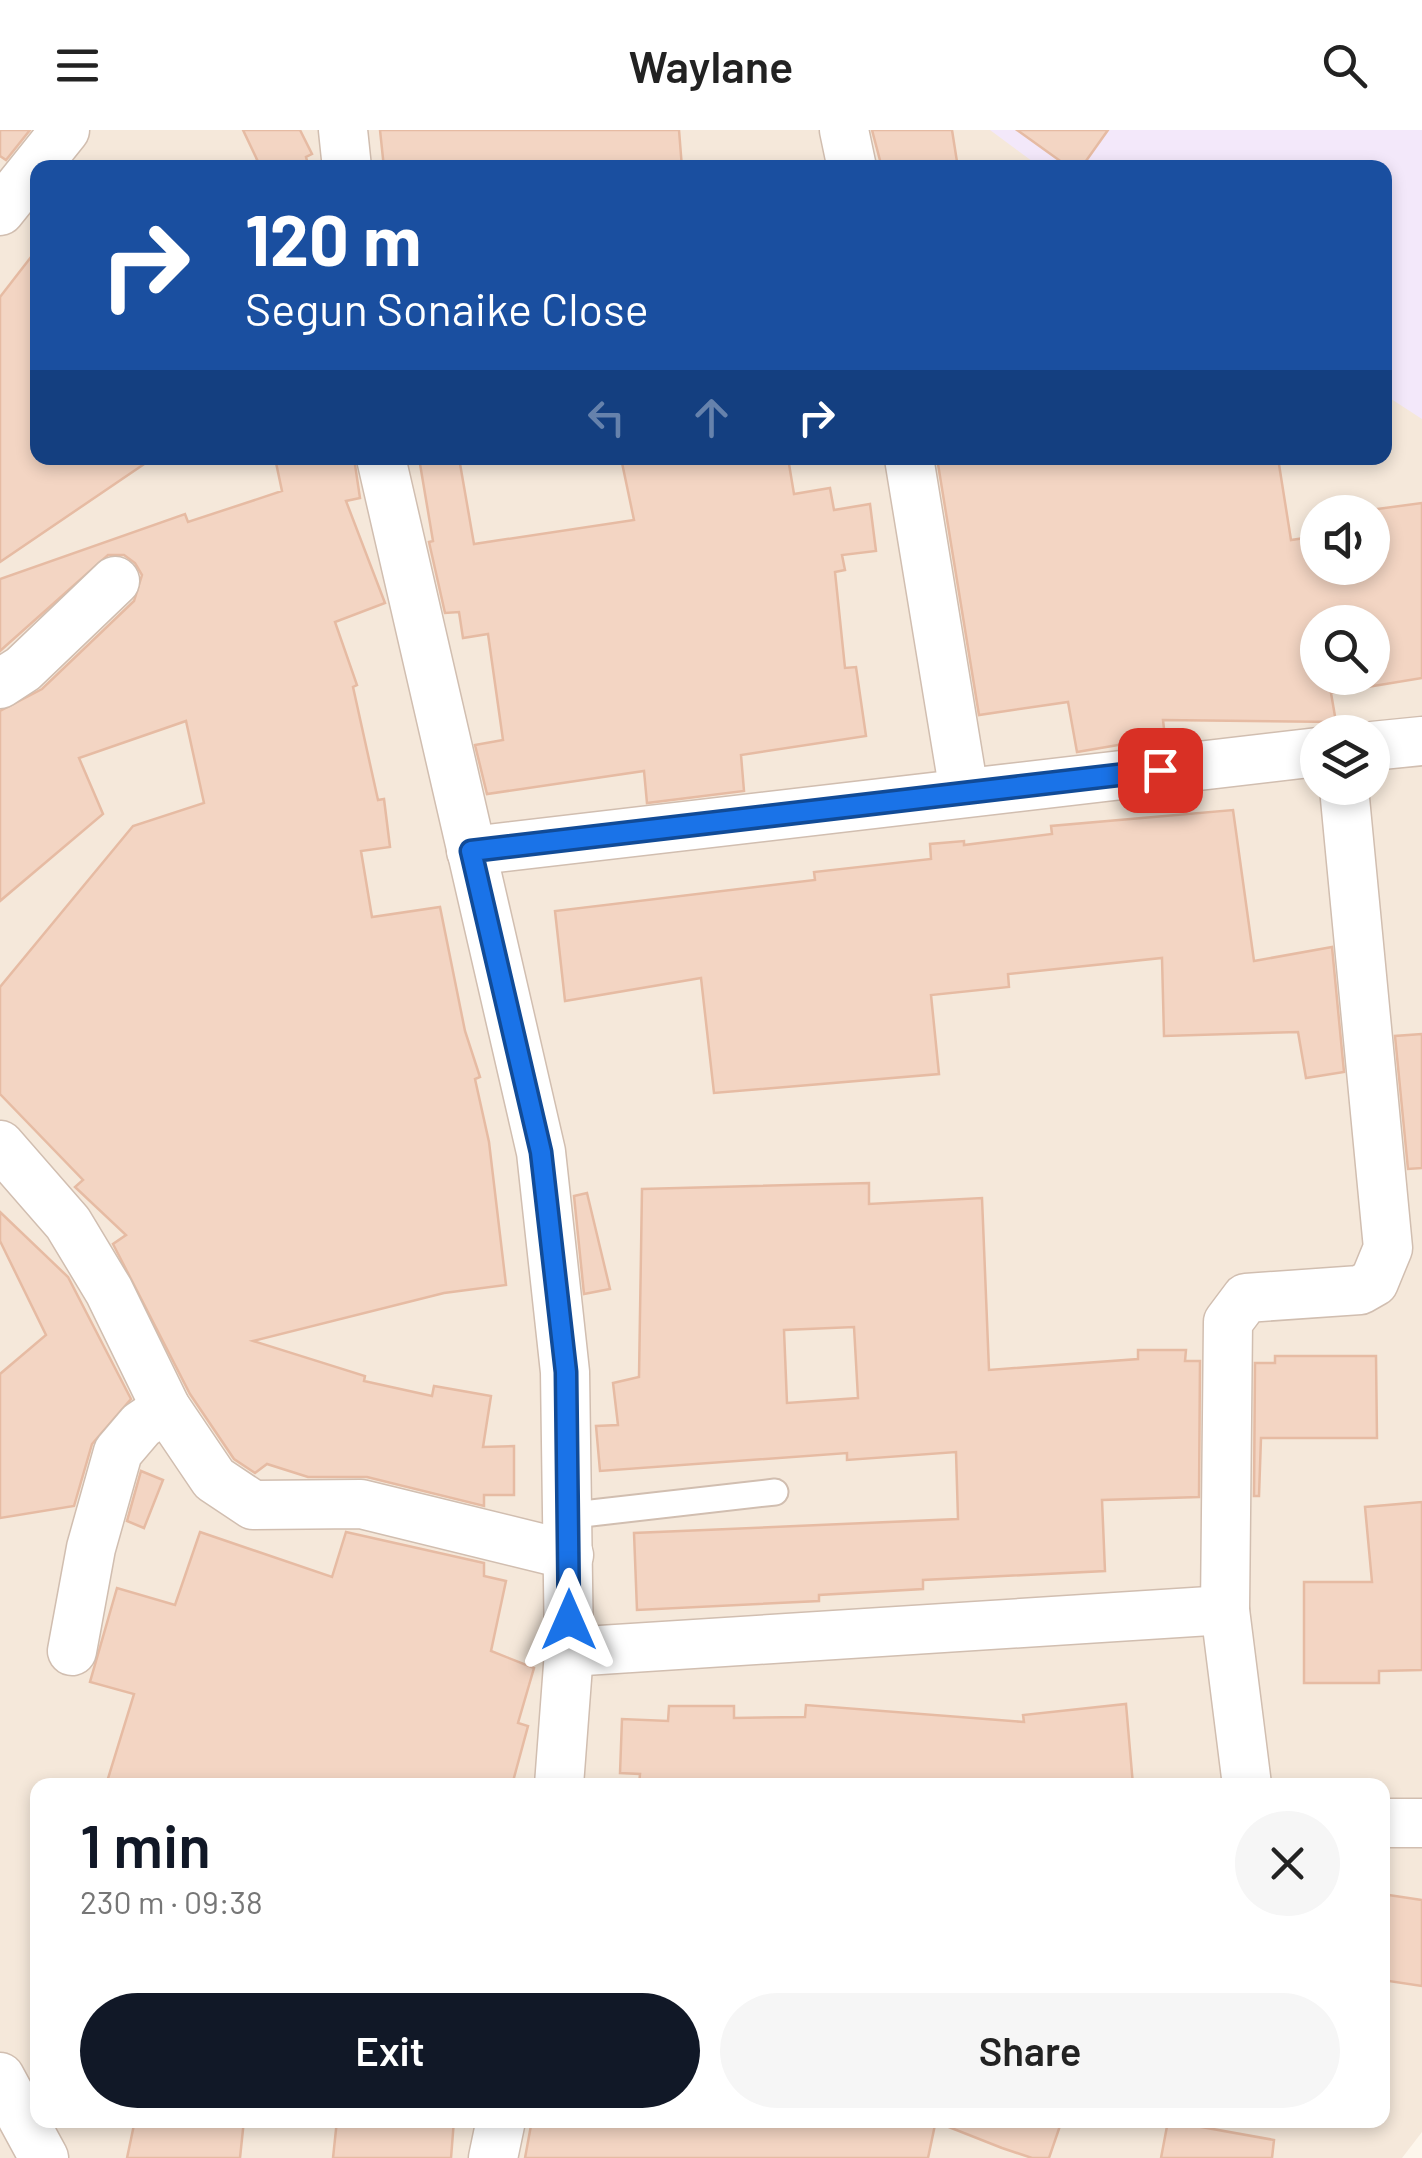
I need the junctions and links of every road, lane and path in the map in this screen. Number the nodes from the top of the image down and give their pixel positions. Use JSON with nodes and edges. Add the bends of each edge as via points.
{"nodes":[{"id":1,"x":64,"y":130,"type":"edge"},
{"id":2,"x":343,"y":130,"type":"edge"},
{"id":3,"x":844,"y":130,"type":"edge"},
{"id":4,"x":40,"y":160,"type":"edge"},
{"id":5,"x":346,"y":160,"type":"edge"},
{"id":6,"x":850,"y":160,"type":"edge"},
{"id":7,"x":30,"y":173,"type":"edge"},
{"id":8,"x":0,"y":211,"type":"edge"},
{"id":9,"x":383,"y":465,"type":"edge"},
{"id":10,"x":910,"y":465,"type":"edge"},
{"id":11,"x":115,"y":580,"type":"dead end"},
{"id":12,"x":0,"y":684,"type":"edge"},
{"id":13,"x":1422,"y":741,"type":"edge"},
{"id":14,"x":1390,"y":744,"type":"edge"},
{"id":15,"x":1300,"y":754,"type":"edge"},
{"id":16,"x":964,"y":792,"type":"junction"},
{"id":17,"x":1346,"y":805,"type":"edge"},
{"id":18,"x":471,"y":851,"type":"junction"},
{"id":19,"x":0,"y":1145,"type":"edge"},
{"id":20,"x":166,"y":1408,"type":"junction"},
{"id":21,"x":774,"y":1492,"type":"dead end"},
{"id":22,"x":567,"y":1536,"type":"junction"},
{"id":23,"x":1225,"y":1610,"type":"junction"},
{"id":24,"x":72,"y":1651,"type":"dead end"},
{"id":25,"x":569,"y":1652,"type":"junction"},
{"id":26,"x":560,"y":1778,"type":"edge"},
{"id":27,"x":1246,"y":1778,"type":"edge"},
{"id":28,"x":1390,"y":1823,"type":"edge"},
{"id":29,"x":1422,"y":1824,"type":"edge"},
{"id":30,"x":0,"y":2077,"type":"edge"},
{"id":31,"x":499,"y":2128,"type":"edge"},
{"id":32,"x":44,"y":2158,"type":"edge"},
{"id":33,"x":493,"y":2158,"type":"edge"}],
"edges":[{"from":1,"to":4,"type":"street"},
{"from":2,"to":5,"type":"street"},
{"from":3,"to":6,"type":"street"},
{"from":7,"to":8,"type":"street"},
{"from":9,"to":18,"type":"street"},
{"from":10,"to":16,"type":"street"},
{"from":11,"to":12,"type":"street"},
{"from":13,"to":14,"type":"street"},
{"from":15,"to":16,"type":"street"},
{"from":16,"to":18,"type":"street"},
{"from":17,"to":23,"type":"street","via":[[1388,1248],[1374,1282],[1360,1290],[1246,1298],[1228,1322]]},
{"from":18,"to":22,"type":"street","via":[[541,1152],[566,1372]]},
{"from":19,"to":20,"type":"street","via":[[68,1223]]},
{"from":20,"to":22,"type":"street","via":[[214,1478],[254,1505],[362,1504]]},
{"from":20,"to":24,"type":"street","via":[[118,1452]]},
{"from":21,"to":22,"type":"lane"},
{"from":22,"to":25,"type":"street"},
{"from":23,"to":25,"type":"street"},
{"from":23,"to":27,"type":"street"},
{"from":25,"to":26,"type":"street"},
{"from":28,"to":29,"type":"street"},
{"from":30,"to":32,"type":"street"},
{"from":31,"to":33,"type":"street"}]}
